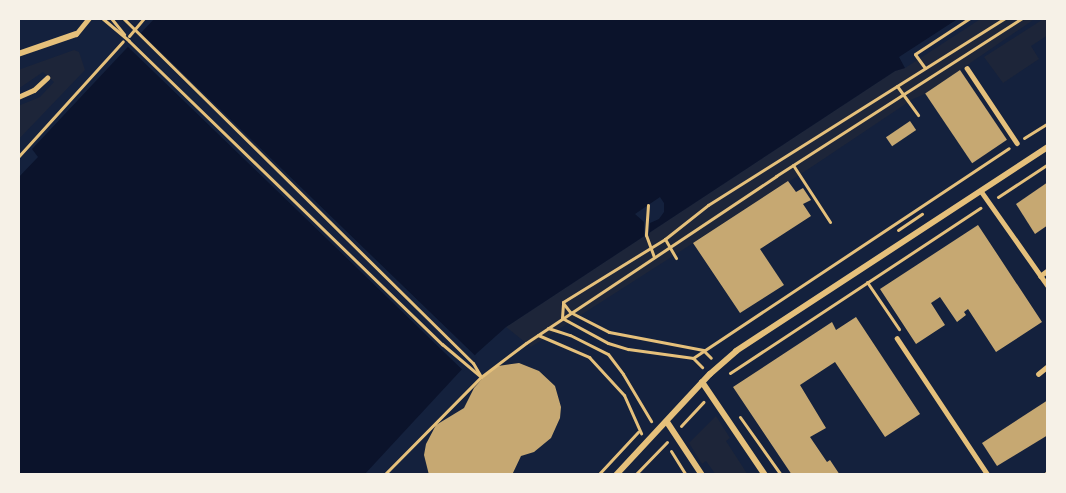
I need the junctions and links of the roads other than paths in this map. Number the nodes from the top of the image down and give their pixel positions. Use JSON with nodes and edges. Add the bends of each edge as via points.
{"nodes":[{"id":1,"x":87,"y":19,"type":"edge"},
{"id":2,"x":76,"y":34,"type":"joint"},
{"id":3,"x":18,"y":54,"type":"edge"},
{"id":4,"x":967,"y":68,"type":"dead end"},
{"id":5,"x":46,"y":78,"type":"dead end"},
{"id":6,"x":18,"y":97,"type":"edge"},
{"id":7,"x":1017,"y":143,"type":"road end"},
{"id":8,"x":1048,"y":147,"type":"edge"},
{"id":9,"x":981,"y":191,"type":"junction"},
{"id":10,"x":1048,"y":270,"type":"edge"},
{"id":11,"x":1040,"y":276,"type":"junction"},
{"id":12,"x":1048,"y":286,"type":"edge"},
{"id":13,"x":897,"y":338,"type":"road end"},
{"id":14,"x":1048,"y":366,"type":"edge"},
{"id":15,"x":1038,"y":374,"type":"dead end"},
{"id":16,"x":702,"y":382,"type":"junction"},
{"id":17,"x":667,"y":422,"type":"junction"},
{"id":18,"x":616,"y":475,"type":"edge"},
{"id":19,"x":702,"y":475,"type":"edge"},
{"id":20,"x":765,"y":475,"type":"edge"},
{"id":21,"x":988,"y":475,"type":"edge"}],
"edges":[{"from":1,"to":2,"type":"street"},
{"from":2,"to":3,"type":"street"},
{"from":4,"to":7,"type":"lane"},
{"from":5,"to":6,"type":"lane","via":[[34,90]]},
{"from":8,"to":9,"type":"street"},
{"from":9,"to":11,"type":"lane"},
{"from":9,"to":16,"type":"street","via":[[736,351]]},
{"from":10,"to":11,"type":"lane"},
{"from":11,"to":12,"type":"lane"},
{"from":13,"to":21,"type":"lane"},
{"from":14,"to":15,"type":"lane"},
{"from":16,"to":17,"type":"street"},
{"from":16,"to":20,"type":"street"},
{"from":17,"to":18,"type":"street"},
{"from":17,"to":19,"type":"street"}]}
